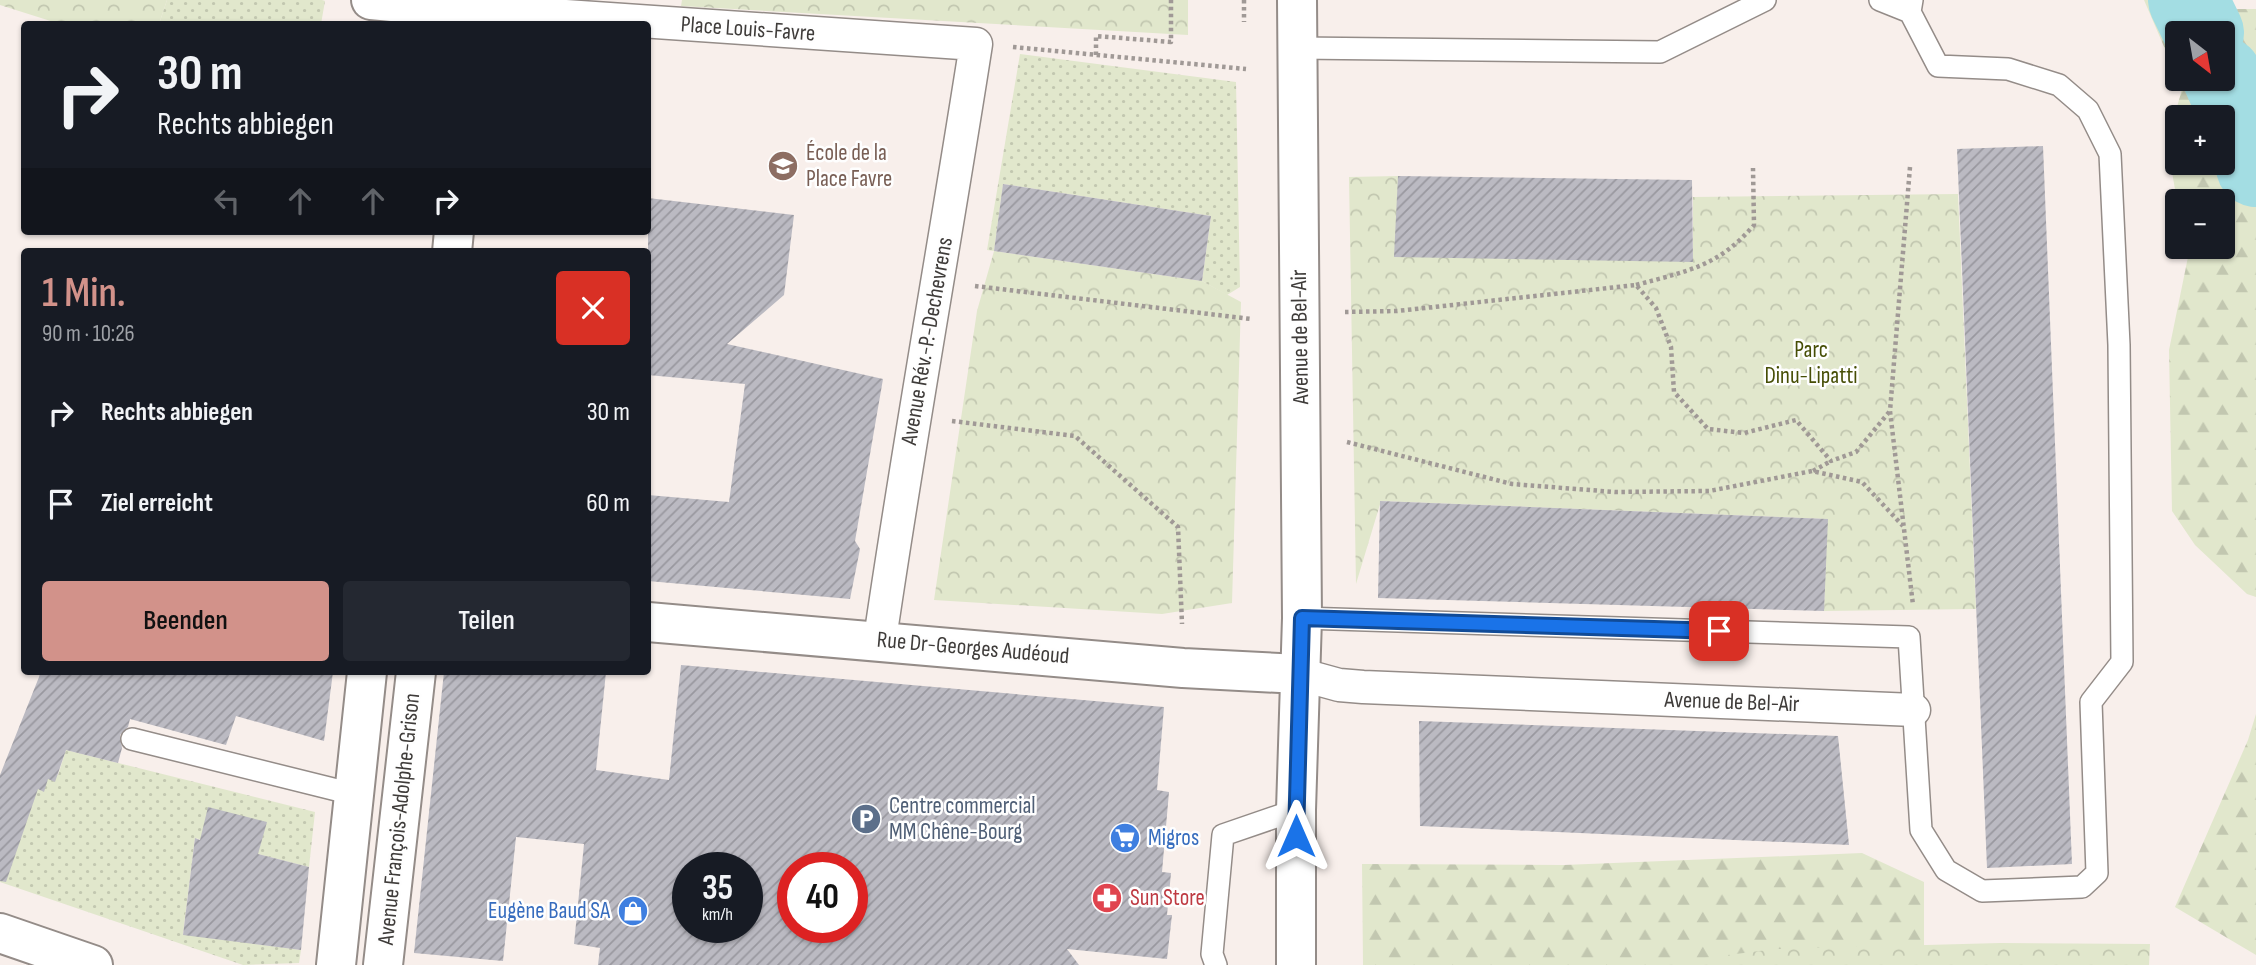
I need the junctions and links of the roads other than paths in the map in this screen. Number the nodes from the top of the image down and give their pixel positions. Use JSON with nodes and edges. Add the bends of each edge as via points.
{"nodes":[{"id":1,"x":371,"y":0,"type":"edge"},
{"id":2,"x":1297,"y":0,"type":"edge"},
{"id":3,"x":1765,"y":0,"type":"edge"},
{"id":4,"x":1880,"y":0,"type":"edge"},
{"id":5,"x":1911,"y":6,"type":"edge"},
{"id":6,"x":478,"y":12,"type":"edge"},
{"id":7,"x":618,"y":21,"type":"edge"},
{"id":8,"x":651,"y":23,"type":"edge"},
{"id":9,"x":976,"y":44,"type":"joint"},
{"id":10,"x":1298,"y":48,"type":"junction"},
{"id":11,"x":1302,"y":618,"type":"junction"},
{"id":12,"x":651,"y":622,"type":"edge"},
{"id":13,"x":880,"y":639,"type":"junction"},
{"id":14,"x":1299,"y":674,"type":"junction"},
{"id":15,"x":367,"y":675,"type":"edge"},
{"id":16,"x":415,"y":675,"type":"edge"},
{"id":17,"x":1914,"y":710,"type":"junction"},
{"id":18,"x":132,"y":739,"type":"dead end"},
{"id":19,"x":353,"y":794,"type":"junction"},
{"id":20,"x":1296,"y":810,"type":"junction"},
{"id":21,"x":0,"y":933,"type":"edge"},
{"id":22,"x":93,"y":965,"type":"edge"},
{"id":23,"x":336,"y":965,"type":"edge"},
{"id":24,"x":383,"y":965,"type":"edge"},
{"id":25,"x":1216,"y":965,"type":"edge"},
{"id":26,"x":1296,"y":965,"type":"edge"}],
"edges":[{"from":1,"to":6,"type":"street"},
{"from":2,"to":10,"type":"street","name":"Avenue de Bel-Air"},
{"from":3,"to":10,"type":"lane","via":[[1660,52]]},
{"from":4,"to":5,"type":"lane"},
{"from":5,"to":17,"type":"lane","via":[[1938,66],[2008,69],[2059,85],[2088,110],[2109,154],[2119,345],[2122,662],[2091,702],[2097,873],[2082,887],[1982,891],[1946,870],[1921,830]]},
{"from":6,"to":7,"type":"street","name":"Place Louis-Favre"},
{"from":8,"to":9,"type":"street","name":"Place Louis-Favre"},
{"from":9,"to":13,"type":"street","name":"Avenue Rév.-P.-Dechevrens"},
{"from":10,"to":11,"type":"street","name":"Avenue de Bel-Air"},
{"from":11,"to":14,"type":"street","name":"Avenue de Bel-Air"},
{"from":11,"to":17,"type":"lane","via":[[1909,637]]},
{"from":12,"to":13,"type":"street","name":"Rue Dr-Georges Audéoud"},
{"from":13,"to":14,"type":"street","name":"Rue Dr-Georges Audéoud","via":[[1183,668]]},
{"from":14,"to":17,"type":"street","name":"Avenue de Bel-Air","via":[[1363,687]]},
{"from":14,"to":20,"type":"street","name":"Avenue de Bel-Air"},
{"from":15,"to":19,"type":"street","name":"Avenue François-Adolphe-Grison"},
{"from":16,"to":24,"type":"street","name":"Avenue François-Adolphe-Grison"},
{"from":18,"to":19,"type":"lane"},
{"from":19,"to":23,"type":"street","name":"Avenue François-Adolphe-Grison"},
{"from":20,"to":25,"type":"lane","via":[[1223,835],[1212,954]]},
{"from":20,"to":26,"type":"street","name":"Avenue de Bel-Air"},
{"from":21,"to":22,"type":"street"}]}
